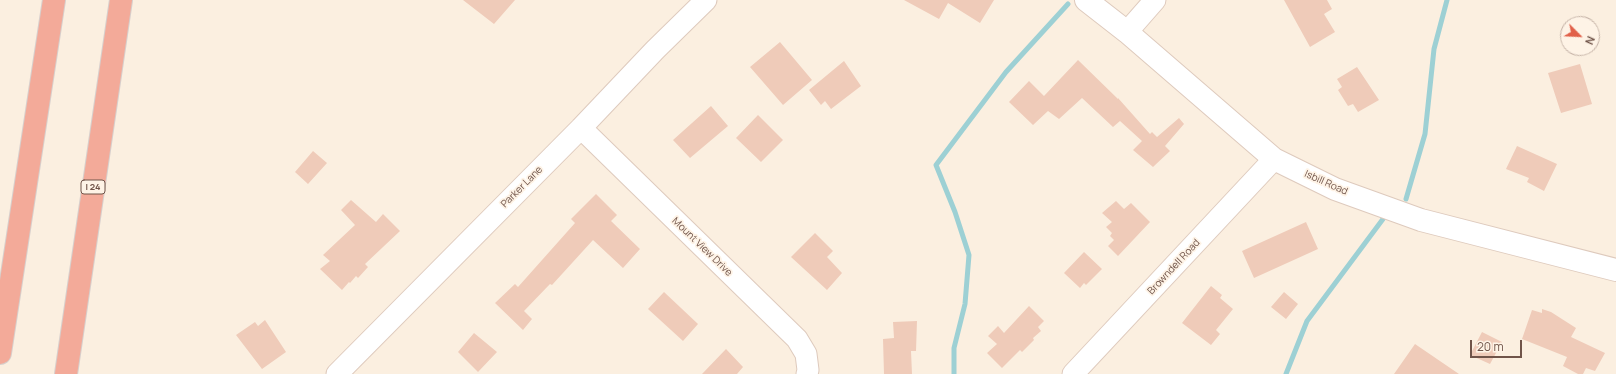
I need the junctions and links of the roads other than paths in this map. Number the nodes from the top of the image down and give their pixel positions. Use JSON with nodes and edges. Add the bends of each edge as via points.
{"nodes":[{"id":1,"x":54,"y":0,"type":"edge"},
{"id":2,"x":121,"y":0,"type":"edge"},
{"id":3,"x":706,"y":0,"type":"edge"},
{"id":4,"x":1086,"y":0,"type":"edge"},
{"id":5,"x":1155,"y":0,"type":"edge"},
{"id":6,"x":1127,"y":32,"type":"junction"},
{"id":7,"x":581,"y":128,"type":"junction"},
{"id":8,"x":1274,"y":159,"type":"junction"},
{"id":9,"x":1616,"y":270,"type":"edge"},
{"id":10,"x":2,"y":330,"type":"edge"},
{"id":11,"x":0,"y":353,"type":"edge"},
{"id":12,"x":66,"y":374,"type":"edge"},
{"id":13,"x":337,"y":374,"type":"edge"},
{"id":14,"x":807,"y":374,"type":"edge"},
{"id":15,"x":1073,"y":374,"type":"edge"}],
"edges":[{"from":1,"to":10,"type":"highway"},
{"from":2,"to":12,"type":"highway","number":"I 24"},
{"from":3,"to":7,"type":"street","name":"Parker Lane"},
{"from":4,"to":6,"type":"street","name":"Isbill Road"},
{"from":5,"to":6,"type":"street"},
{"from":6,"to":8,"type":"street","name":"Isbill Road"},
{"from":7,"to":13,"type":"street","name":"Parker Lane"},
{"from":7,"to":14,"type":"street","name":"Mount View Drive","via":[[797,339],[806,354]]},
{"from":8,"to":9,"type":"street","name":"Isbill Road","via":[[1335,189],[1421,220]]},
{"from":8,"to":15,"type":"street","name":"Browndell Road"},
{"from":10,"to":11,"type":"highway"}]}
